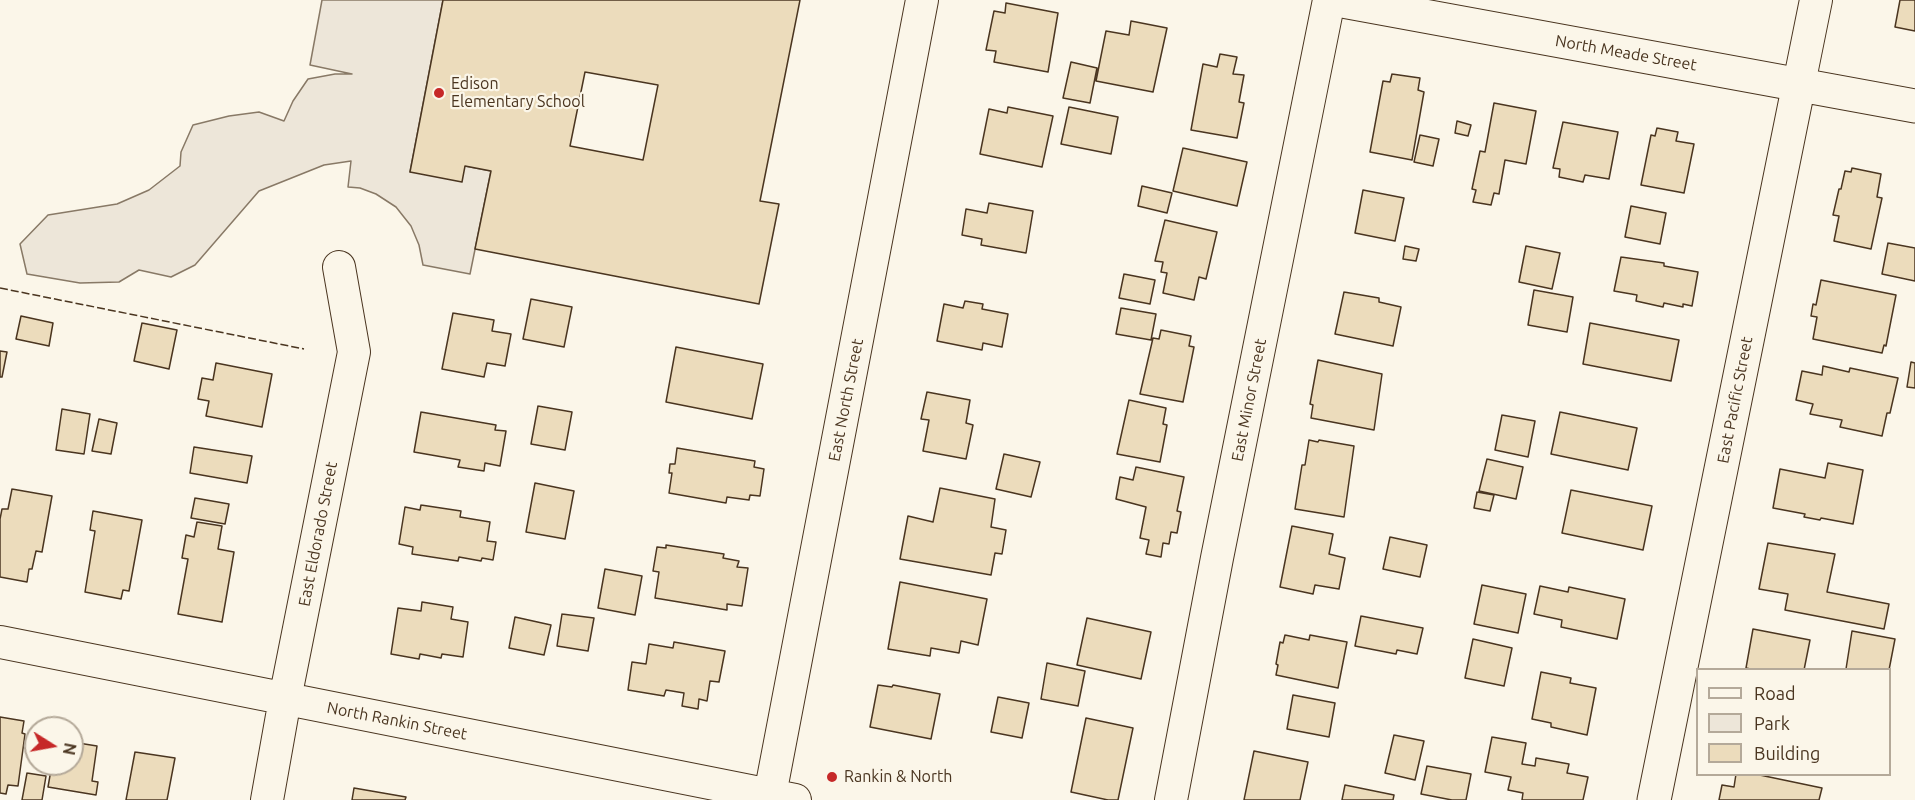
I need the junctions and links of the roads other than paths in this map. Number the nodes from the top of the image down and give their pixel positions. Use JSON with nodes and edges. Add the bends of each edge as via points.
{"nodes":[{"id":1,"x":922,"y":0,"type":"edge"},
{"id":2,"x":1329,"y":0,"type":"edge"},
{"id":3,"x":1337,"y":0,"type":"edge"},
{"id":4,"x":1816,"y":0,"type":"edge"},
{"id":5,"x":1799,"y":84,"type":"junction"},
{"id":6,"x":1915,"y":106,"type":"edge"},
{"id":7,"x":339,"y":267,"type":"dead end"},
{"id":8,"x":0,"y":642,"type":"edge"},
{"id":9,"x":285,"y":699,"type":"junction"},
{"id":10,"x":778,"y":798,"type":"edge"},
{"id":11,"x":267,"y":800,"type":"edge"},
{"id":12,"x":1171,"y":800,"type":"edge"},
{"id":13,"x":1654,"y":800,"type":"edge"}],
"edges":[{"from":1,"to":10,"type":"street","name":"East North Street"},
{"from":2,"to":12,"type":"street","name":"East Minor Street"},
{"from":3,"to":5,"type":"street","name":"North Meade Street"},
{"from":4,"to":5,"type":"street","name":"East Pacific Street"},
{"from":5,"to":6,"type":"street","name":"North Meade Street"},
{"from":5,"to":13,"type":"street","name":"East Pacific Street"},
{"from":7,"to":9,"type":"street","name":"East Eldorado Street","via":[[354,352]]},
{"from":8,"to":9,"type":"street","name":"North Rankin Street"},
{"from":9,"to":10,"type":"street","name":"North Rankin Street"},
{"from":9,"to":11,"type":"street","name":"East Eldorado Street"}]}
